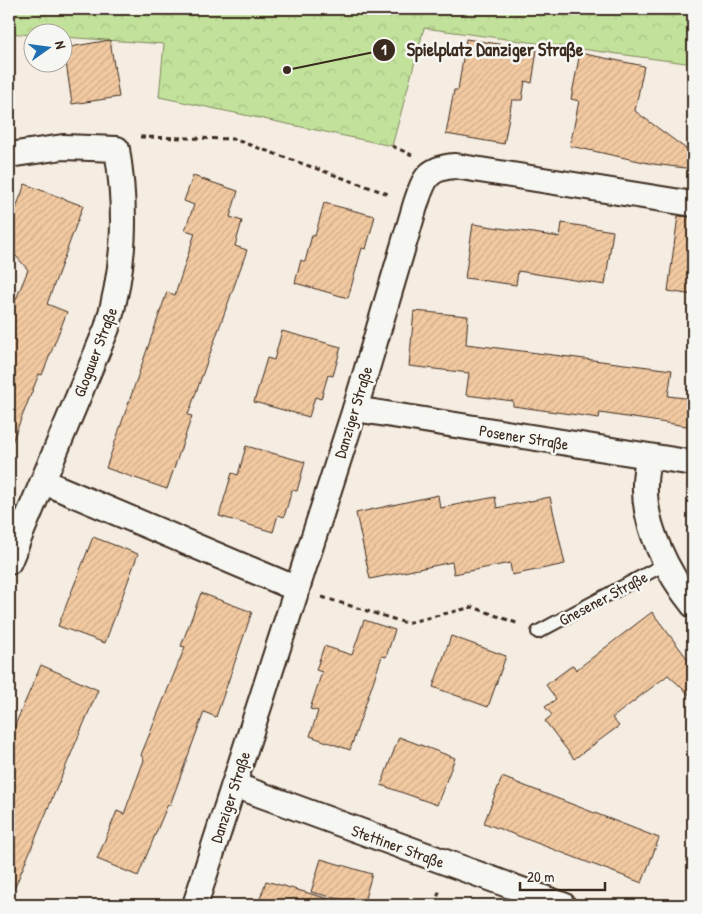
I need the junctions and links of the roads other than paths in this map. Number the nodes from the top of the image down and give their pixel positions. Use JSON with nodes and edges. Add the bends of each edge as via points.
{"nodes":[{"id":1,"x":9,"y":155,"type":"edge"},
{"id":2,"x":693,"y":204,"type":"edge"},
{"id":3,"x":355,"y":410,"type":"junction"},
{"id":4,"x":648,"y":457,"type":"junction"},
{"id":5,"x":693,"y":463,"type":"edge"},
{"id":6,"x":44,"y":482,"type":"junction"},
{"id":7,"x":9,"y":562,"type":"edge"},
{"id":8,"x":667,"y":564,"type":"junction"},
{"id":9,"x":297,"y":589,"type":"junction"},
{"id":10,"x":693,"y":605,"type":"edge"},
{"id":11,"x":538,"y":632,"type":"road end"},
{"id":12,"x":234,"y":785,"type":"junction"},
{"id":13,"x":194,"y":905,"type":"edge"},
{"id":14,"x":563,"y":905,"type":"edge"}],
"edges":[{"from":1,"to":6,"type":"street","name":"Glogauer Straße","via":[[63,148],[117,149],[123,186],[122,260],[116,299]]},
{"from":2,"to":3,"type":"street","name":"Danziger Straße","via":[[455,166],[439,168],[422,186],[416,203]]},
{"from":3,"to":4,"type":"street","name":"Posener Straße"},
{"from":3,"to":9,"type":"street","name":"Danziger Straße"},
{"from":4,"to":5,"type":"street","name":"Posener Straße"},
{"from":4,"to":8,"type":"street","name":"Gnesener Straße","via":[[644,484],[648,512]]},
{"from":6,"to":7,"type":"street","name":"Glogauer Straße"},
{"from":6,"to":9,"type":"street"},
{"from":8,"to":10,"type":"street","name":"Gnesener Straße"},
{"from":8,"to":11,"type":"lane","name":"Gnesener Straße"},
{"from":9,"to":12,"type":"street","name":"Danziger Straße"},
{"from":12,"to":13,"type":"street","name":"Danziger Straße"},
{"from":12,"to":14,"type":"street","name":"Stettiner Straße"}]}
